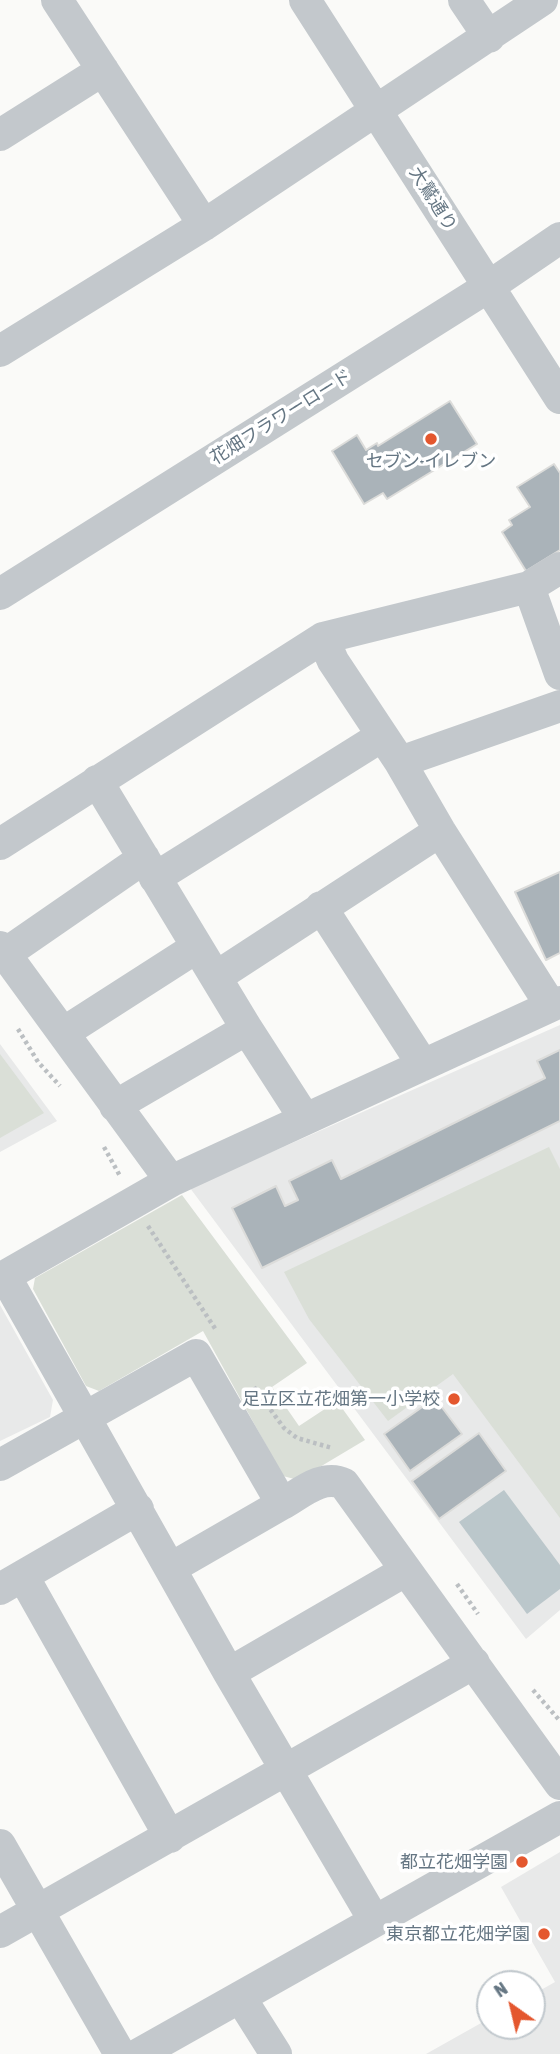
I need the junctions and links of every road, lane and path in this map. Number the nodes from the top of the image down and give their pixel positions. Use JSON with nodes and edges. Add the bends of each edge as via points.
{"nodes":[{"id":1,"x":57,"y":0,"type":"edge"},
{"id":2,"x":305,"y":0,"type":"edge"},
{"id":3,"x":464,"y":0,"type":"edge"},
{"id":4,"x":542,"y":0,"type":"edge"},
{"id":5,"x":489,"y":37,"type":"junction"},
{"id":6,"x":103,"y":70,"type":"junction"},
{"id":7,"x":376,"y":110,"type":"junction"},
{"id":8,"x":0,"y":135,"type":"edge"},
{"id":9,"x":204,"y":225,"type":"junction"},
{"id":10,"x":560,"y":238,"type":"edge"},
{"id":11,"x":488,"y":286,"type":"junction"},
{"id":12,"x":0,"y":351,"type":"edge"},
{"id":13,"x":560,"y":398,"type":"edge"},
{"id":14,"x":560,"y":568,"type":"edge"},
{"id":15,"x":529,"y":587,"type":"junction"},
{"id":16,"x":0,"y":594,"type":"edge"},
{"id":17,"x":323,"y":638,"type":"junction"},
{"id":18,"x":560,"y":674,"type":"edge"},
{"id":19,"x":560,"y":706,"type":"edge"},
{"id":20,"x":382,"y":736,"type":"junction"},
{"id":21,"x":400,"y":762,"type":"junction"},
{"id":22,"x":97,"y":781,"type":"junction"},
{"id":23,"x":440,"y":831,"type":"junction"},
{"id":24,"x":0,"y":845,"type":"edge"},
{"id":25,"x":150,"y":868,"type":"junction"},
{"id":26,"x":321,"y":908,"type":"junction"},
{"id":27,"x":197,"y":947,"type":"junction"},
{"id":28,"x":3,"y":950,"type":"edge"},
{"id":29,"x":216,"y":977,"type":"junction"},
{"id":30,"x":556,"y":1004,"type":"edge"},
{"id":31,"x":13,"y":1021,"type":"dead end"},
{"id":32,"x":247,"y":1029,"type":"junction"},
{"id":33,"x":63,"y":1033,"type":"junction"},
{"id":34,"x":423,"y":1065,"type":"junction"},
{"id":35,"x":65,"y":1091,"type":"dead end"},
{"id":36,"x":115,"y":1106,"type":"junction"},
{"id":37,"x":305,"y":1119,"type":"junction"},
{"id":38,"x":102,"y":1143,"type":"dead end"},
{"id":39,"x":171,"y":1181,"type":"junction"},
{"id":40,"x":135,"y":1202,"type":"junction"},
{"id":41,"x":222,"y":1339,"type":"dead end"},
{"id":42,"x":252,"y":1384,"type":"dead end"},
{"id":43,"x":85,"y":1419,"type":"junction"},
{"id":44,"x":335,"y":1449,"type":"dead end"},
{"id":45,"x":0,"y":1465,"type":"edge"},
{"id":46,"x":282,"y":1504,"type":"junction"},
{"id":47,"x":138,"y":1509,"type":"junction"},
{"id":48,"x":171,"y":1568,"type":"junction"},
{"id":49,"x":405,"y":1571,"type":"junction"},
{"id":50,"x":450,"y":1577,"type":"dead end"},
{"id":51,"x":11,"y":1583,"type":"edge"},
{"id":52,"x":480,"y":1619,"type":"dead end"},
{"id":53,"x":474,"y":1663,"type":"junction"},
{"id":54,"x":229,"y":1673,"type":"junction"},
{"id":55,"x":529,"y":1687,"type":"dead end"},
{"id":56,"x":560,"y":1721,"type":"edge"},
{"id":57,"x":285,"y":1771,"type":"junction"},
{"id":58,"x":560,"y":1784,"type":"edge"},
{"id":59,"x":560,"y":1816,"type":"edge"},
{"id":60,"x":170,"y":1837,"type":"junction"},
{"id":61,"x":0,"y":1845,"type":"edge"},
{"id":62,"x":37,"y":1910,"type":"junction"},
{"id":63,"x":374,"y":1920,"type":"junction"},
{"id":64,"x":0,"y":1932,"type":"edge"},
{"id":65,"x":240,"y":1997,"type":"junction"},
{"id":66,"x":120,"y":2054,"type":"edge"},
{"id":67,"x":139,"y":2054,"type":"edge"},
{"id":68,"x":276,"y":2054,"type":"edge"}],
"edges":[{"from":1,"to":6,"type":"street"},
{"from":2,"to":7,"type":"street","name":"大鷲通り"},
{"from":3,"to":5,"type":"street"},
{"from":4,"to":5,"type":"street"},
{"from":5,"to":7,"type":"street"},
{"from":6,"to":8,"type":"street"},
{"from":6,"to":9,"type":"street"},
{"from":7,"to":9,"type":"street"},
{"from":7,"to":11,"type":"street","name":"大鷲通り"},
{"from":9,"to":12,"type":"street"},
{"from":10,"to":11,"type":"street","name":"花畑フラワーロード"},
{"from":11,"to":13,"type":"street","name":"大鷲通り"},
{"from":11,"to":16,"type":"street","name":"花畑フラワーロード"},
{"from":14,"to":15,"type":"street"},
{"from":15,"to":17,"type":"street"},
{"from":15,"to":18,"type":"street"},
{"from":17,"to":20,"type":"street"},
{"from":17,"to":22,"type":"street"},
{"from":19,"to":21,"type":"street"},
{"from":20,"to":21,"type":"street"},
{"from":20,"to":25,"type":"street"},
{"from":21,"to":23,"type":"street"},
{"from":22,"to":24,"type":"street"},
{"from":22,"to":25,"type":"street"},
{"from":23,"to":26,"type":"street"},
{"from":23,"to":30,"type":"street"},
{"from":25,"to":27,"type":"street"},
{"from":25,"to":28,"type":"street"},
{"from":26,"to":29,"type":"street"},
{"from":26,"to":34,"type":"street"},
{"from":27,"to":29,"type":"street"},
{"from":27,"to":33,"type":"street"},
{"from":28,"to":33,"type":"street"},
{"from":29,"to":32,"type":"street"},
{"from":30,"to":34,"type":"street"},
{"from":31,"to":35,"type":"path","via":[[38,1062]]},
{"from":32,"to":36,"type":"street"},
{"from":32,"to":37,"type":"street"},
{"from":33,"to":36,"type":"street"},
{"from":34,"to":37,"type":"street"},
{"from":36,"to":39,"type":"street"},
{"from":37,"to":39,"type":"street"},
{"from":38,"to":40,"type":"path"},
{"from":39,"to":40,"type":"street"},
{"from":40,"to":41,"type":"path"},
{"from":40,"to":43,"type":"street","via":[[5,1276]]},
{"from":42,"to":44,"type":"path","via":[[284,1428],[297,1438]]},
{"from":43,"to":45,"type":"street"},
{"from":43,"to":46,"type":"street","via":[[196,1355]]},
{"from":43,"to":47,"type":"street"},
{"from":46,"to":48,"type":"street"},
{"from":46,"to":49,"type":"street","via":[[325,1481],[344,1484]]},
{"from":47,"to":48,"type":"street"},
{"from":47,"to":51,"type":"street"},
{"from":48,"to":54,"type":"street"},
{"from":49,"to":53,"type":"street"},
{"from":49,"to":54,"type":"street"},
{"from":50,"to":52,"type":"path"},
{"from":51,"to":60,"type":"street"},
{"from":53,"to":57,"type":"street"},
{"from":53,"to":58,"type":"street"},
{"from":54,"to":57,"type":"street"},
{"from":55,"to":56,"type":"path"},
{"from":57,"to":60,"type":"street"},
{"from":57,"to":63,"type":"street"},
{"from":59,"to":63,"type":"street"},
{"from":60,"to":62,"type":"street"},
{"from":61,"to":62,"type":"street"},
{"from":62,"to":64,"type":"street"},
{"from":62,"to":66,"type":"street"},
{"from":63,"to":65,"type":"street"},
{"from":65,"to":67,"type":"street"},
{"from":65,"to":68,"type":"street"}]}
